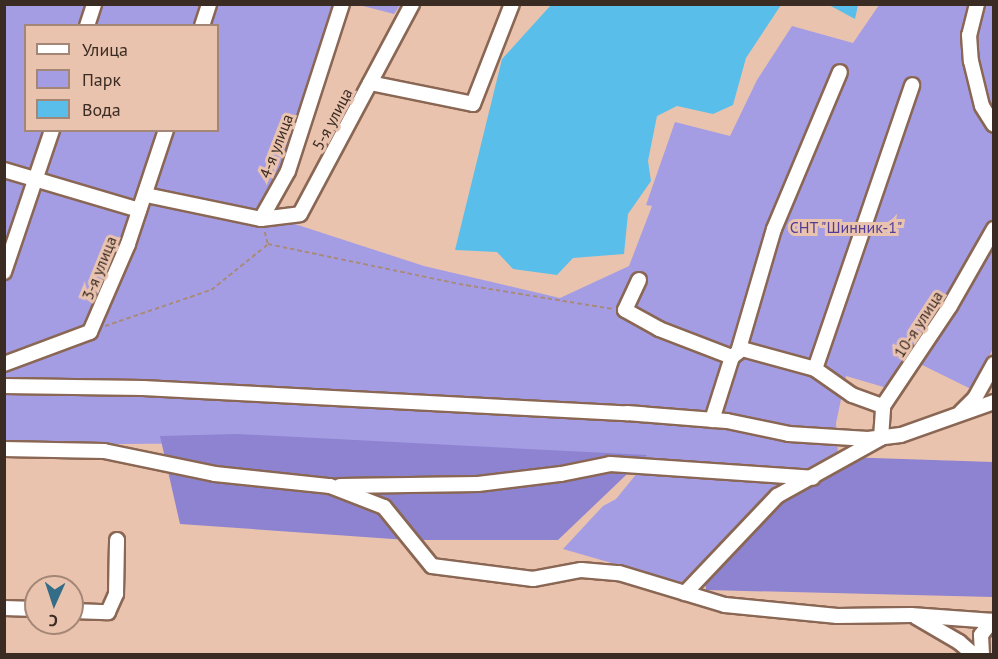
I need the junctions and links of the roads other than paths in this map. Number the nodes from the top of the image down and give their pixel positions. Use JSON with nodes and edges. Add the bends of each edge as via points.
{"nodes":[{"id":1,"x":94,"y":4,"type":"edge"},
{"id":2,"x":209,"y":4,"type":"edge"},
{"id":3,"x":342,"y":4,"type":"edge"},
{"id":4,"x":412,"y":4,"type":"edge"},
{"id":5,"x":512,"y":4,"type":"edge"},
{"id":6,"x":977,"y":4,"type":"edge"},
{"id":7,"x":88,"y":24,"type":"edge"},
{"id":8,"x":203,"y":24,"type":"edge"},
{"id":9,"x":840,"y":72,"type":"dead end"},
{"id":10,"x":370,"y":83,"type":"junction"},
{"id":11,"x":912,"y":85,"type":"dead end"},
{"id":12,"x":993,"y":125,"type":"edge"},
{"id":13,"x":51,"y":132,"type":"edge"},
{"id":14,"x":165,"y":132,"type":"edge"},
{"id":15,"x":4,"y":170,"type":"edge"},
{"id":16,"x":36,"y":178,"type":"junction"},
{"id":17,"x":146,"y":195,"type":"junction"},
{"id":18,"x":139,"y":210,"type":"junction"},
{"id":19,"x":261,"y":219,"type":"junction"},
{"id":20,"x":993,"y":229,"type":"edge"},
{"id":21,"x":4,"y":272,"type":"edge"},
{"id":22,"x":639,"y":280,"type":"dead end"},
{"id":23,"x":735,"y":354,"type":"junction"},
{"id":24,"x":4,"y":364,"type":"edge"},
{"id":25,"x":993,"y":364,"type":"edge"},
{"id":26,"x":815,"y":369,"type":"junction"},
{"id":27,"x":993,"y":372,"type":"edge"},
{"id":28,"x":993,"y":380,"type":"edge"},
{"id":29,"x":4,"y":386,"type":"edge"},
{"id":30,"x":993,"y":402,"type":"edge"},
{"id":31,"x":883,"y":406,"type":"junction"},
{"id":32,"x":957,"y":416,"type":"junction"},
{"id":33,"x":712,"y":420,"type":"junction"},
{"id":34,"x":881,"y":438,"type":"junction"},
{"id":35,"x":4,"y":449,"type":"edge"},
{"id":36,"x":813,"y":478,"type":"junction"},
{"id":37,"x":330,"y":486,"type":"junction"},
{"id":38,"x":117,"y":540,"type":"dead end"},
{"id":39,"x":686,"y":593,"type":"junction"},
{"id":40,"x":4,"y":608,"type":"edge"},
{"id":41,"x":24,"y":609,"type":"edge"},
{"id":42,"x":84,"y":611,"type":"edge"},
{"id":43,"x":911,"y":615,"type":"junction"},
{"id":44,"x":993,"y":621,"type":"edge"},
{"id":45,"x":973,"y":654,"type":"edge"},
{"id":46,"x":982,"y":654,"type":"edge"}],
"edges":[{"from":1,"to":7,"type":"street"},
{"from":2,"to":8,"type":"street"},
{"from":3,"to":19,"type":"street","name":"4-я улица","via":[[288,171]]},
{"from":4,"to":10,"type":"street","name":"5-я улица"},
{"from":5,"to":10,"type":"street","via":[[473,104]]},
{"from":6,"to":12,"type":"street","via":[[969,36],[971,61],[982,106]]},
{"from":9,"to":23,"type":"street","via":[[774,229]]},
{"from":10,"to":19,"type":"street","name":"5-я улица","via":[[300,214]]},
{"from":11,"to":26,"type":"street"},
{"from":13,"to":16,"type":"street"},
{"from":14,"to":17,"type":"street","name":"3-я улица"},
{"from":15,"to":16,"type":"street"},
{"from":16,"to":18,"type":"street"},
{"from":16,"to":21,"type":"street"},
{"from":17,"to":18,"type":"street","name":"3-я улица"},
{"from":17,"to":19,"type":"street"},
{"from":18,"to":24,"type":"street","name":"3-я улица","via":[[90,332]]},
{"from":20,"to":31,"type":"street","name":"10-я улица","via":[[950,306]]},
{"from":22,"to":23,"type":"street","via":[[624,309],[659,329]]},
{"from":23,"to":26,"type":"street","via":[[742,349]]},
{"from":23,"to":33,"type":"street"},
{"from":25,"to":32,"type":"street","via":[[975,398]]},
{"from":26,"to":31,"type":"street","via":[[852,395]]},
{"from":27,"to":28,"type":"street"},
{"from":29,"to":33,"type":"street","via":[[143,388]]},
{"from":30,"to":32,"type":"street"},
{"from":31,"to":34,"type":"street"},
{"from":32,"to":34,"type":"street"},
{"from":33,"to":34,"type":"street","via":[[789,434]]},
{"from":34,"to":36,"type":"street"},
{"from":35,"to":37,"type":"street","via":[[104,451],[215,474]]},
{"from":36,"to":37,"type":"street","via":[[610,464],[478,484]]},
{"from":36,"to":39,"type":"street","via":[[777,496]]},
{"from":37,"to":39,"type":"street","via":[[384,507],[432,566],[533,579],[581,570],[619,573]]},
{"from":38,"to":42,"type":"street","via":[[116,594],[108,612]]},
{"from":39,"to":43,"type":"street","via":[[725,605],[837,616]]},
{"from":40,"to":41,"type":"street"},
{"from":43,"to":44,"type":"street"},
{"from":43,"to":45,"type":"street"},
{"from":44,"to":46,"type":"street","via":[[981,635]]}]}
